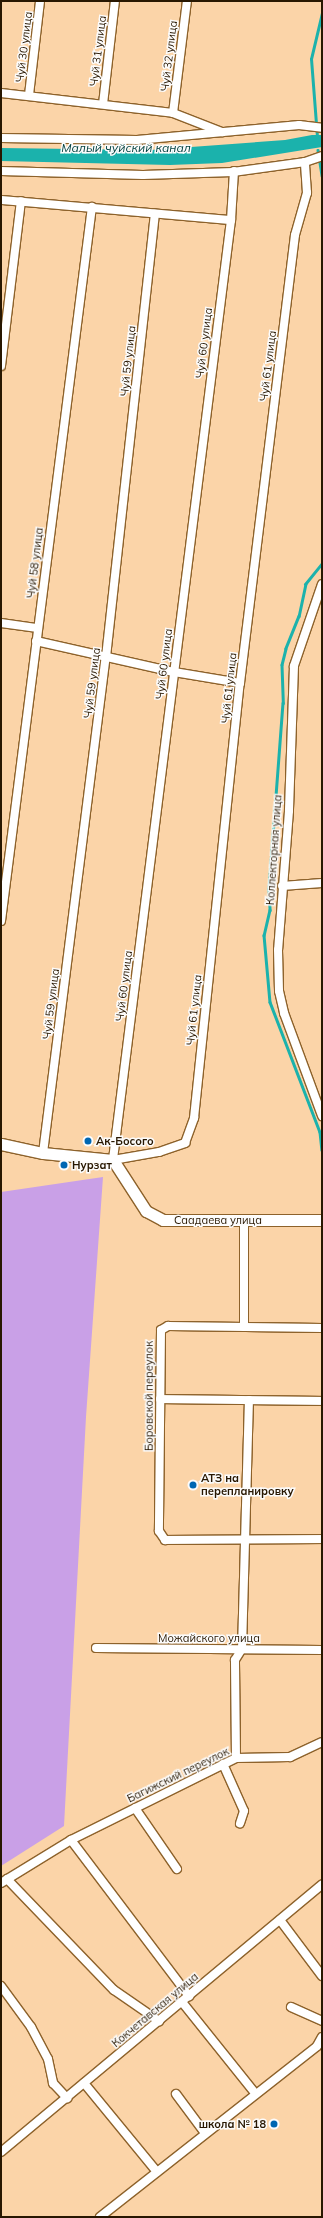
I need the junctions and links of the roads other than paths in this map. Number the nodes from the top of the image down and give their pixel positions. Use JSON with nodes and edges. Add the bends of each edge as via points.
{"nodes":[{"id":1,"x":40,"y":1,"type":"edge"},
{"id":2,"x":115,"y":1,"type":"edge"},
{"id":3,"x":187,"y":1,"type":"edge"},
{"id":4,"x":1,"y":93,"type":"edge"},
{"id":5,"x":29,"y":95,"type":"junction"},
{"id":6,"x":103,"y":104,"type":"junction"},
{"id":7,"x":174,"y":113,"type":"junction"},
{"id":8,"x":322,"y":128,"type":"edge"},
{"id":9,"x":225,"y":133,"type":"junction"},
{"id":10,"x":1,"y":138,"type":"edge"},
{"id":11,"x":322,"y":156,"type":"edge"},
{"id":12,"x":305,"y":162,"type":"junction"},
{"id":13,"x":1,"y":170,"type":"edge"},
{"id":14,"x":234,"y":172,"type":"junction"},
{"id":15,"x":1,"y":200,"type":"edge"},
{"id":16,"x":21,"y":201,"type":"junction"},
{"id":17,"x":92,"y":207,"type":"junction"},
{"id":18,"x":155,"y":214,"type":"junction"},
{"id":19,"x":231,"y":220,"type":"junction"},
{"id":20,"x":1,"y":366,"type":"edge"},
{"id":21,"x":322,"y":584,"type":"edge"},
{"id":22,"x":1,"y":623,"type":"edge"},
{"id":23,"x":38,"y":628,"type":"junction"},
{"id":24,"x":36,"y":641,"type":"junction"},
{"id":25,"x":106,"y":657,"type":"junction"},
{"id":26,"x":174,"y":672,"type":"junction"},
{"id":27,"x":240,"y":683,"type":"junction"},
{"id":28,"x":322,"y":884,"type":"edge"},
{"id":29,"x":282,"y":886,"type":"junction"},
{"id":30,"x":1,"y":921,"type":"edge"},
{"id":31,"x":322,"y":1116,"type":"edge"},
{"id":32,"x":1,"y":1144,"type":"edge"},
{"id":33,"x":43,"y":1153,"type":"junction"},
{"id":34,"x":113,"y":1160,"type":"junction"},
{"id":35,"x":244,"y":1220,"type":"junction"},
{"id":36,"x":322,"y":1220,"type":"edge"},
{"id":37,"x":244,"y":1327,"type":"junction"},
{"id":38,"x":322,"y":1328,"type":"edge"},
{"id":39,"x":160,"y":1399,"type":"junction"},
{"id":40,"x":249,"y":1400,"type":"junction"},
{"id":41,"x":322,"y":1401,"type":"edge"},
{"id":42,"x":322,"y":1539,"type":"edge"},
{"id":43,"x":247,"y":1540,"type":"junction"},
{"id":44,"x":96,"y":1648,"type":"dead end"},
{"id":45,"x":242,"y":1649,"type":"junction"},
{"id":46,"x":322,"y":1650,"type":"edge"},
{"id":47,"x":322,"y":1742,"type":"edge"},
{"id":48,"x":236,"y":1758,"type":"junction"},
{"id":49,"x":223,"y":1764,"type":"junction"},
{"id":50,"x":135,"y":1808,"type":"junction"},
{"id":51,"x":240,"y":1823,"type":"dead end"},
{"id":52,"x":71,"y":1840,"type":"junction"},
{"id":53,"x":177,"y":1869,"type":"dead end"},
{"id":54,"x":4,"y":1881,"type":"edge"},
{"id":55,"x":322,"y":1886,"type":"edge"},
{"id":56,"x":280,"y":1920,"type":"junction"},
{"id":57,"x":322,"y":1976,"type":"edge"},
{"id":58,"x":1,"y":1986,"type":"edge"},
{"id":59,"x":185,"y":1999,"type":"junction"},
{"id":60,"x":291,"y":2007,"type":"dead end"},
{"id":61,"x":322,"y":2021,"type":"edge"},
{"id":62,"x":159,"y":2022,"type":"junction"},
{"id":63,"x":322,"y":2038,"type":"edge"},
{"id":64,"x":84,"y":2084,"type":"junction"},
{"id":65,"x":255,"y":2093,"type":"junction"},
{"id":66,"x":176,"y":2094,"type":"dead end"},
{"id":67,"x":67,"y":2098,"type":"junction"},
{"id":68,"x":205,"y":2133,"type":"junction"},
{"id":69,"x":1,"y":2152,"type":"edge"},
{"id":70,"x":158,"y":2172,"type":"junction"},
{"id":71,"x":100,"y":2217,"type":"edge"}],
"edges":[{"from":1,"to":5,"type":"street","name":"Чуй 30 улица"},
{"from":2,"to":6,"type":"street","name":"Чуй 31 улица"},
{"from":3,"to":7,"type":"street","name":"Чуй 32 улица"},
{"from":4,"to":5,"type":"street"},
{"from":5,"to":6,"type":"street"},
{"from":6,"to":7,"type":"street"},
{"from":7,"to":9,"type":"street"},
{"from":8,"to":9,"type":"street","via":[[299,126]]},
{"from":9,"to":10,"type":"street","via":[[137,140]]},
{"from":11,"to":12,"type":"street"},
{"from":12,"to":14,"type":"street"},
{"from":12,"to":27,"type":"street","name":"Чуй 61 улица","via":[[306,193],[295,235]]},
{"from":13,"to":14,"type":"street","via":[[143,175]]},
{"from":14,"to":19,"type":"street","name":"Чуй 60 улица"},
{"from":15,"to":16,"type":"street"},
{"from":16,"to":17,"type":"street"},
{"from":16,"to":20,"type":"street"},
{"from":17,"to":18,"type":"street"},
{"from":17,"to":23,"type":"street","name":"Чуй 58 улица"},
{"from":18,"to":19,"type":"street"},
{"from":18,"to":25,"type":"street","name":"Чуй 59 улица"},
{"from":19,"to":26,"type":"street","name":"Чуй 60 улица"},
{"from":21,"to":29,"type":"street","name":"Коллекторная улица","via":[[294,666],[289,811]]},
{"from":22,"to":23,"type":"street"},
{"from":23,"to":24,"type":"street","name":"Чуй 58 улица"},
{"from":24,"to":25,"type":"street"},
{"from":24,"to":30,"type":"street","name":"Чуй 58 улица"},
{"from":25,"to":26,"type":"street"},
{"from":25,"to":33,"type":"street","name":"Чуй 59 улица"},
{"from":26,"to":27,"type":"street"},
{"from":26,"to":34,"type":"street","name":"Чуй 60 улица"},
{"from":27,"to":34,"type":"street","name":"Чуй 61 улица","via":[[194,1118],[185,1143],[159,1152]]},
{"from":28,"to":29,"type":"street"},
{"from":29,"to":31,"type":"street","name":"Коллекторная улица","via":[[279,991],[284,1013]]},
{"from":32,"to":33,"type":"street"},
{"from":33,"to":34,"type":"street"},
{"from":34,"to":35,"type":"street","name":"Саадаева улица","via":[[146,1210],[163,1220]]},
{"from":35,"to":36,"type":"street","name":"Саадаева улица"},
{"from":35,"to":37,"type":"street"},
{"from":37,"to":38,"type":"street","name":"Боровской переулок"},
{"from":37,"to":39,"type":"street","name":"Боровской переулок","via":[[164,1327],[160,1334]]},
{"from":39,"to":40,"type":"street"},
{"from":39,"to":43,"type":"street","name":"Боровской переулок","via":[[159,1535],[165,1540]]},
{"from":40,"to":41,"type":"street"},
{"from":40,"to":43,"type":"street"},
{"from":42,"to":43,"type":"street","name":"Боровской переулок"},
{"from":43,"to":45,"type":"street","via":[[244,1549]]},
{"from":44,"to":45,"type":"street","name":"Можайского улица"},
{"from":45,"to":46,"type":"street","name":"Можайского улица"},
{"from":45,"to":48,"type":"street","via":[[235,1660]]},
{"from":47,"to":48,"type":"street","name":"Багижский переулок","via":[[290,1757]]},
{"from":48,"to":49,"type":"street","name":"Багижский переулок"},
{"from":49,"to":50,"type":"street","name":"Багижский переулок"},
{"from":49,"to":51,"type":"street","via":[[244,1811]]},
{"from":50,"to":52,"type":"street","name":"Багижский переулок"},
{"from":50,"to":53,"type":"street"},
{"from":52,"to":54,"type":"street","name":"Багижский переулок"},
{"from":52,"to":59,"type":"street"},
{"from":54,"to":62,"type":"street","via":[[114,1990]]},
{"from":55,"to":56,"type":"street","name":"Кокчетавская улица"},
{"from":56,"to":57,"type":"street"},
{"from":56,"to":59,"type":"street","name":"Кокчетавская улица"},
{"from":58,"to":67,"type":"street","via":[[31,2027],[48,2059],[53,2083]]},
{"from":59,"to":62,"type":"street","name":"Кокчетавская улица"},
{"from":59,"to":65,"type":"street"},
{"from":60,"to":61,"type":"street"},
{"from":62,"to":64,"type":"street","name":"Кокчетавская улица"},
{"from":63,"to":65,"type":"street","via":[[316,2046]]},
{"from":64,"to":67,"type":"street","name":"Кокчетавская улица"},
{"from":64,"to":70,"type":"street"},
{"from":65,"to":68,"type":"street"},
{"from":66,"to":68,"type":"street"},
{"from":67,"to":69,"type":"street","name":"Кокчетавская улица"},
{"from":68,"to":70,"type":"street"},
{"from":70,"to":71,"type":"street"}]}
